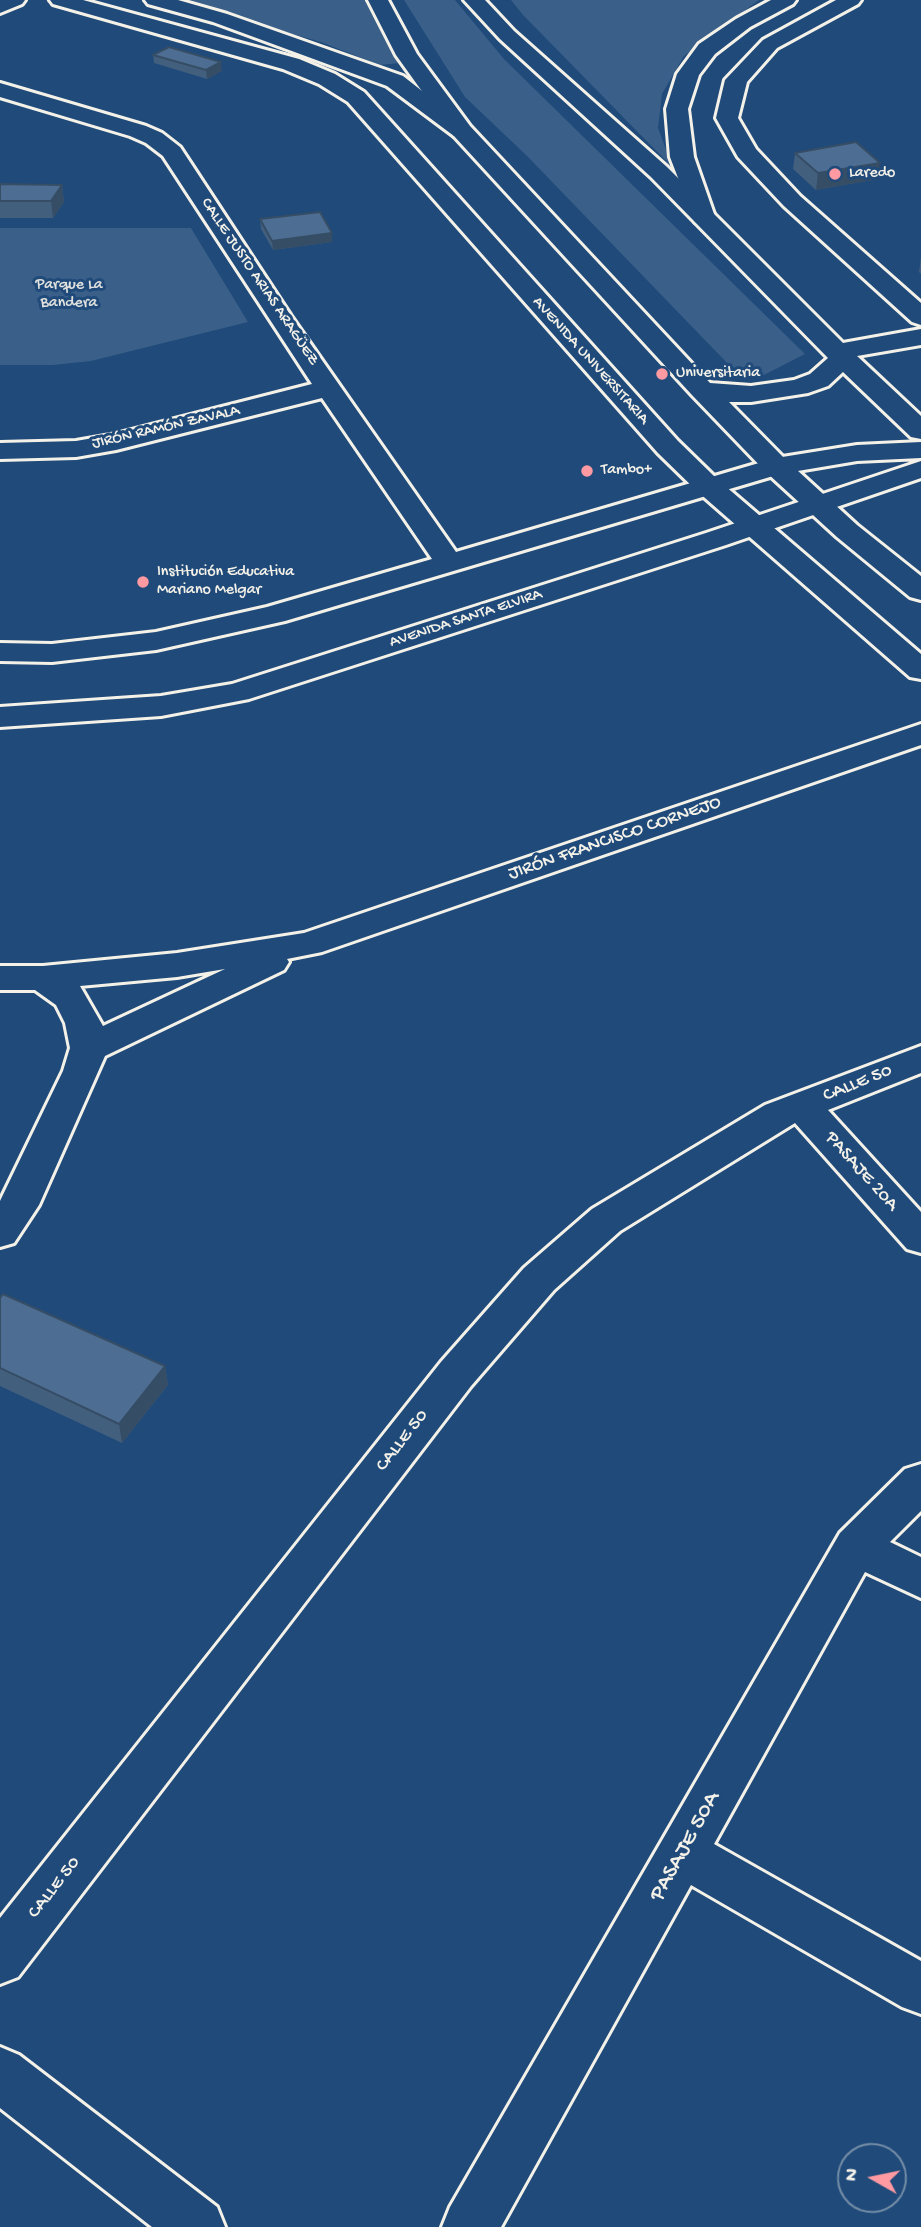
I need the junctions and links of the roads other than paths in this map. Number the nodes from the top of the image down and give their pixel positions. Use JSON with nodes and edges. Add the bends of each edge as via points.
{"nodes":[{"id":1,"x":15,"y":0,"type":"edge"},
{"id":2,"x":60,"y":0,"type":"edge"},
{"id":3,"x":155,"y":0,"type":"edge"},
{"id":4,"x":378,"y":0,"type":"edge"},
{"id":5,"x":474,"y":0,"type":"edge"},
{"id":6,"x":786,"y":0,"type":"edge"},
{"id":7,"x":852,"y":0,"type":"edge"},
{"id":8,"x":0,"y":7,"type":"edge"},
{"id":9,"x":0,"y":90,"type":"edge"},
{"id":10,"x":462,"y":131,"type":"junction"},
{"id":11,"x":703,"y":218,"type":"junction"},
{"id":12,"x":921,"y":317,"type":"edge"},
{"id":13,"x":921,"y":337,"type":"edge"},
{"id":14,"x":840,"y":355,"type":"junction"},
{"id":15,"x":330,"y":388,"type":"junction"},
{"id":16,"x":701,"y":389,"type":"junction"},
{"id":17,"x":921,"y":431,"type":"edge"},
{"id":18,"x":921,"y":450,"type":"edge"},
{"id":19,"x":0,"y":451,"type":"edge"},
{"id":20,"x":776,"y":466,"type":"junction"},
{"id":21,"x":921,"y":469,"type":"edge"},
{"id":22,"x":708,"y":485,"type":"junction"},
{"id":23,"x":817,"y":504,"type":"junction"},
{"id":24,"x":752,"y":524,"type":"junction"},
{"id":25,"x":921,"y":559,"type":"edge"},
{"id":26,"x":450,"y":564,"type":"junction"},
{"id":27,"x":920,"y":590,"type":"edge"},
{"id":28,"x":0,"y":652,"type":"edge"},
{"id":29,"x":921,"y":670,"type":"edge"},
{"id":30,"x":0,"y":717,"type":"edge"},
{"id":31,"x":921,"y":734,"type":"edge"},
{"id":32,"x":309,"y":944,"type":"junction"},
{"id":33,"x":0,"y":978,"type":"edge"},
{"id":34,"x":43,"y":978,"type":"junction"},
{"id":35,"x":89,"y":1048,"type":"junction"},
{"id":36,"x":921,"y":1059,"type":"edge"},
{"id":37,"x":802,"y":1106,"type":"junction"},
{"id":38,"x":0,"y":1232,"type":"edge"},
{"id":39,"x":921,"y":1238,"type":"edge"},
{"id":40,"x":921,"y":1482,"type":"edge"},
{"id":41,"x":856,"y":1546,"type":"junction"},
{"id":42,"x":921,"y":1579,"type":"edge"},
{"id":43,"x":683,"y":1853,"type":"junction"},
{"id":44,"x":0,"y":1958,"type":"edge"},
{"id":45,"x":921,"y":1989,"type":"edge"},
{"id":46,"x":0,"y":2074,"type":"edge"},
{"id":47,"x":197,"y":2227,"type":"edge"},
{"id":48,"x":470,"y":2227,"type":"edge"}],
"edges":[{"from":1,"to":8,"type":"main road"},
{"from":2,"to":22,"type":"main road","name":"AVENIDA UNIVERSITARIA","via":[[264,55],[327,79],[356,97],[634,411]]},
{"from":3,"to":10,"type":"main road","via":[[220,18],[395,81]]},
{"from":4,"to":10,"type":"main road","via":[[407,55]]},
{"from":5,"to":11,"type":"main road"},
{"from":6,"to":11,"type":"main road","via":[[707,49],[688,74],[677,109],[682,157]]},
{"from":7,"to":12,"type":"main road","via":[[770,44],[736,80],[727,118],[746,152],[792,201]]},
{"from":9,"to":15,"type":"main road","name":"CALLE JUSTO ARIAS ARAGÜEZ","via":[[138,131],[165,144]]},
{"from":10,"to":16,"type":"main road"},
{"from":11,"to":14,"type":"main road"},
{"from":13,"to":14,"type":"main road"},
{"from":14,"to":16,"type":"main road","via":[[819,380],[777,392],[725,394]]},
{"from":14,"to":17,"type":"main road"},
{"from":15,"to":19,"type":"main road","name":"JIRÓN RAMÓN ZAVALA","via":[[116,442],[76,449]]},
{"from":15,"to":26,"type":"main road","name":"CALLE JUSTO ARIAS ARAGÜEZ"},
{"from":16,"to":20,"type":"main road"},
{"from":18,"to":20,"type":"main road","via":[[857,453]]},
{"from":20,"to":22,"type":"main road"},
{"from":20,"to":23,"type":"main road"},
{"from":21,"to":23,"type":"main road","name":"AVENIDA SANTA ELVIRA"},
{"from":22,"to":24,"type":"main road","name":"AVENIDA UNIVERSITARIA"},
{"from":22,"to":26,"type":"main road"},
{"from":23,"to":24,"type":"main road","name":"AVENIDA SANTA ELVIRA"},
{"from":23,"to":27,"type":"main road"},
{"from":24,"to":29,"type":"main road","name":"AVENIDA UNIVERSITARIA"},
{"from":24,"to":30,"type":"main road","name":"AVENIDA SANTA ELVIRA","via":[[238,692],[161,706]]},
{"from":25,"to":27,"type":"main road","via":[[915,574]]},
{"from":26,"to":28,"type":"main road","via":[[274,615],[156,641],[52,653]]},
{"from":31,"to":32,"type":"main road","name":"JIRÓN FRANCISCO CORNEJO"},
{"from":32,"to":34,"type":"main road","name":"JIRÓN FRANCISCO CORNEJO","via":[[177,965]]},
{"from":32,"to":35,"type":"main road","name":"JIRÓN FRANCISCO CORNEJO"},
{"from":33,"to":34,"type":"main road","name":"JIRÓN FRANCISCO CORNEJO"},
{"from":34,"to":35,"type":"main road","via":[[70,997],[84,1023]]},
{"from":35,"to":38,"type":"main road","via":[[41,1160]]},
{"from":36,"to":37,"type":"main road","name":"CALLE 50"},
{"from":37,"to":39,"type":"main road","name":"PASAJE 20A"},
{"from":37,"to":44,"type":"main road","name":"CALLE 50","via":[[756,1128],[606,1220],[539,1279],[448,1384]]},
{"from":40,"to":41,"type":"main road","name":"PASAJE 50A"},
{"from":41,"to":42,"type":"main road"},
{"from":41,"to":43,"type":"main road","name":"PASAJE 50A"},
{"from":43,"to":45,"type":"main road"},
{"from":43,"to":48,"type":"main road","name":"PASAJE 50A"},
{"from":46,"to":47,"type":"main road"}]}
